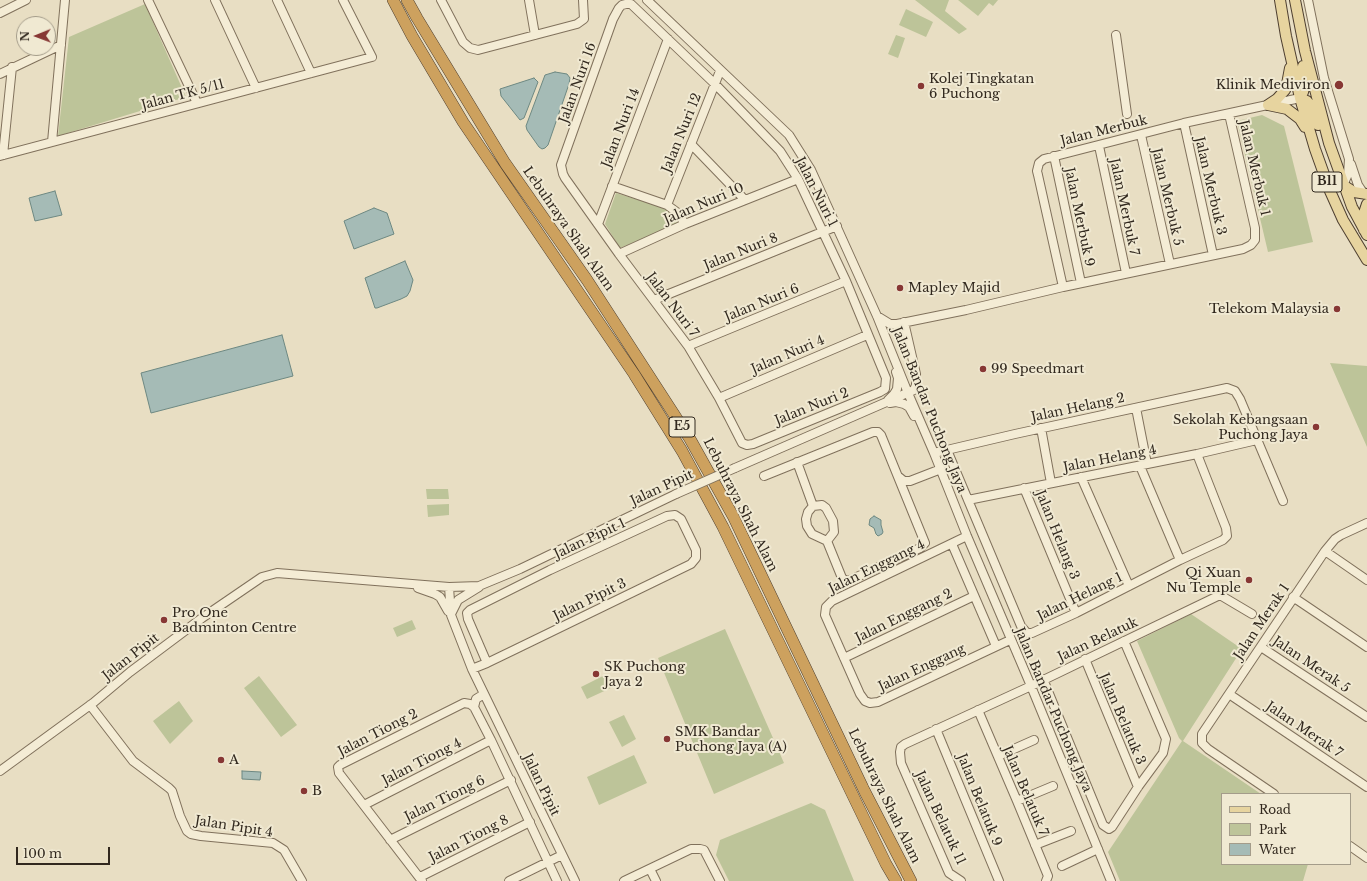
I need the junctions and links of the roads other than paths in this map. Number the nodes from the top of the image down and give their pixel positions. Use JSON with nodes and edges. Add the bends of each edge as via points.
{"nodes":[{"id":1,"x":26,"y":0,"type":"edge"},
{"id":2,"x":65,"y":0,"type":"edge"},
{"id":3,"x":148,"y":0,"type":"edge"},
{"id":4,"x":215,"y":0,"type":"edge"},
{"id":5,"x":278,"y":0,"type":"edge"},
{"id":6,"x":343,"y":0,"type":"edge"},
{"id":7,"x":393,"y":0,"type":"edge"},
{"id":8,"x":407,"y":0,"type":"edge"},
{"id":9,"x":441,"y":0,"type":"edge"},
{"id":10,"x":530,"y":0,"type":"edge"},
{"id":11,"x":582,"y":0,"type":"edge"},
{"id":12,"x":647,"y":0,"type":"edge"},
{"id":13,"x":1280,"y":0,"type":"edge"},
{"id":14,"x":1295,"y":0,"type":"edge"},
{"id":15,"x":1308,"y":0,"type":"edge"},
{"id":16,"x":631,"y":4,"type":"joint"},
{"id":17,"x":0,"y":13,"type":"edge"},
{"id":18,"x":535,"y":35,"type":"junction"},
{"id":19,"x":1116,"y":35,"type":"dead end"},
{"id":20,"x":668,"y":40,"type":"junction"},
{"id":21,"x":61,"y":45,"type":"junction"},
{"id":22,"x":1304,"y":51,"type":"junction"},
{"id":23,"x":1291,"y":61,"type":"junction"},
{"id":24,"x":12,"y":68,"type":"junction"},
{"id":25,"x":720,"y":71,"type":"junction"},
{"id":26,"x":311,"y":73,"type":"junction"},
{"id":27,"x":0,"y":74,"type":"edge"},
{"id":28,"x":715,"y":84,"type":"junction"},
{"id":29,"x":256,"y":88,"type":"junction"},
{"id":30,"x":1300,"y":98,"type":"junction"},
{"id":31,"x":196,"y":103,"type":"junction"},
{"id":32,"x":1268,"y":105,"type":"junction"},
{"id":33,"x":1127,"y":114,"type":"dead end"},
{"id":34,"x":1229,"y":114,"type":"junction"},
{"id":35,"x":1184,"y":124,"type":"junction"},
{"id":36,"x":1141,"y":135,"type":"junction"},
{"id":37,"x":52,"y":142,"type":"junction"},
{"id":38,"x":1328,"y":143,"type":"junction"},
{"id":39,"x":691,"y":144,"type":"junction"},
{"id":40,"x":1098,"y":146,"type":"junction"},
{"id":41,"x":1315,"y":149,"type":"junction"},
{"id":42,"x":2,"y":155,"type":"edge"},
{"id":43,"x":1054,"y":156,"type":"junction"},
{"id":44,"x":1349,"y":159,"type":"junction"},
{"id":45,"x":565,"y":178,"type":"joint"},
{"id":46,"x":798,"y":179,"type":"junction"},
{"id":47,"x":1343,"y":185,"type":"junction"},
{"id":48,"x":612,"y":186,"type":"junction"},
{"id":49,"x":1366,"y":197,"type":"edge"},
{"id":50,"x":745,"y":200,"type":"junction"},
{"id":51,"x":667,"y":205,"type":"junction"},
{"id":52,"x":598,"y":224,"type":"junction"},
{"id":53,"x":685,"y":224,"type":"junction"},
{"id":54,"x":837,"y":226,"type":"junction"},
{"id":55,"x":822,"y":232,"type":"junction"},
{"id":56,"x":1366,"y":232,"type":"edge"},
{"id":57,"x":619,"y":254,"type":"junction"},
{"id":58,"x":1213,"y":255,"type":"junction"},
{"id":59,"x":1367,"y":260,"type":"edge"},
{"id":60,"x":1170,"y":264,"type":"junction"},
{"id":61,"x":1126,"y":273,"type":"junction"},
{"id":62,"x":846,"y":281,"type":"junction"},
{"id":63,"x":1081,"y":283,"type":"junction"},
{"id":64,"x":1063,"y":287,"type":"junction"},
{"id":65,"x":654,"y":300,"type":"junction"},
{"id":66,"x":877,"y":316,"type":"junction"},
{"id":67,"x":904,"y":322,"type":"junction"},
{"id":68,"x":867,"y":334,"type":"junction"},
{"id":69,"x":688,"y":346,"type":"junction"},
{"id":70,"x":894,"y":359,"type":"junction"},
{"id":71,"x":880,"y":392,"type":"joint"},
{"id":72,"x":908,"y":393,"type":"junction"},
{"id":73,"x":719,"y":398,"type":"junction"},
{"id":74,"x":885,"y":403,"type":"junction"},
{"id":75,"x":1136,"y":408,"type":"junction"},
{"id":76,"x":1041,"y":428,"type":"junction"},
{"id":77,"x":1257,"y":440,"type":"junction"},
{"id":78,"x":753,"y":444,"type":"joint"},
{"id":79,"x":933,"y":449,"type":"junction"},
{"id":80,"x":947,"y":450,"type":"junction"},
{"id":81,"x":1196,"y":454,"type":"junction"},
{"id":82,"x":797,"y":462,"type":"junction"},
{"id":83,"x":1143,"y":465,"type":"junction"},
{"id":84,"x":940,"y":469,"type":"junction"},
{"id":85,"x":764,"y":476,"type":"dead end"},
{"id":86,"x":899,"y":477,"type":"junction"},
{"id":87,"x":1081,"y":477,"type":"junction"},
{"id":88,"x":910,"y":481,"type":"junction"},
{"id":89,"x":1051,"y":483,"type":"junction"},
{"id":90,"x":1024,"y":488,"type":"junction"},
{"id":91,"x":906,"y":494,"type":"junction"},
{"id":92,"x":968,"y":500,"type":"junction"},
{"id":93,"x":1283,"y":502,"type":"dead end"},
{"id":94,"x":813,"y":506,"type":"junction"},
{"id":95,"x":1367,"y":523,"type":"edge"},
{"id":96,"x":967,"y":536,"type":"junction"},
{"id":97,"x":690,"y":537,"type":"joint"},
{"id":98,"x":827,"y":541,"type":"junction"},
{"id":99,"x":952,"y":544,"type":"junction"},
{"id":100,"x":1325,"y":552,"type":"junction"},
{"id":101,"x":1180,"y":560,"type":"junction"},
{"id":102,"x":1367,"y":580,"type":"edge"},
{"id":103,"x":408,"y":584,"type":"junction"},
{"id":104,"x":479,"y":586,"type":"junction"},
{"id":105,"x":1129,"y":586,"type":"junction"},
{"id":106,"x":449,"y":587,"type":"junction"},
{"id":107,"x":974,"y":596,"type":"junction"},
{"id":108,"x":1293,"y":597,"type":"junction"},
{"id":109,"x":1076,"y":613,"type":"junction"},
{"id":110,"x":1252,"y":614,"type":"dead end"},
{"id":111,"x":451,"y":615,"type":"junction"},
{"id":112,"x":1010,"y":640,"type":"junction"},
{"id":113,"x":1124,"y":641,"type":"junction"},
{"id":114,"x":996,"y":646,"type":"junction"},
{"id":115,"x":1261,"y":646,"type":"junction"},
{"id":116,"x":1367,"y":647,"type":"edge"},
{"id":117,"x":844,"y":658,"type":"junction"},
{"id":118,"x":1085,"y":659,"type":"junction"},
{"id":119,"x":487,"y":663,"type":"junction"},
{"id":120,"x":472,"y":669,"type":"junction"},
{"id":121,"x":1044,"y":679,"type":"junction"},
{"id":122,"x":1031,"y":686,"type":"junction"},
{"id":123,"x":484,"y":694,"type":"junction"},
{"id":124,"x":1229,"y":694,"type":"junction"},
{"id":125,"x":90,"y":705,"type":"junction"},
{"id":126,"x":472,"y":705,"type":"junction"},
{"id":127,"x":978,"y":710,"type":"junction"},
{"id":128,"x":1367,"y":717,"type":"edge"},
{"id":129,"x":936,"y":729,"type":"junction"},
{"id":130,"x":491,"y":740,"type":"junction"},
{"id":131,"x":1034,"y":740,"type":"dead end"},
{"id":132,"x":998,"y":756,"type":"junction"},
{"id":133,"x":901,"y":762,"type":"joint"},
{"id":134,"x":0,"y":771,"type":"edge"},
{"id":135,"x":510,"y":780,"type":"junction"},
{"id":136,"x":1053,"y":786,"type":"dead end"},
{"id":137,"x":1138,"y":787,"type":"junction"},
{"id":138,"x":1367,"y":787,"type":"edge"},
{"id":139,"x":1273,"y":793,"type":"edge"},
{"id":140,"x":1017,"y":801,"type":"junction"},
{"id":141,"x":364,"y":805,"type":"junction"},
{"id":142,"x":530,"y":822,"type":"junction"},
{"id":143,"x":1071,"y":831,"type":"dead end"},
{"id":144,"x":390,"y":840,"type":"junction"},
{"id":145,"x":1035,"y":845,"type":"junction"},
{"id":146,"x":1351,"y":847,"type":"edge"},
{"id":147,"x":1098,"y":849,"type":"junction"},
{"id":148,"x":562,"y":855,"type":"junction"},
{"id":149,"x":1367,"y":858,"type":"edge"},
{"id":150,"x":548,"y":862,"type":"junction"},
{"id":151,"x":1062,"y":866,"type":"dead end"},
{"id":152,"x":650,"y":869,"type":"junction"},
{"id":153,"x":421,"y":879,"type":"edge"},
{"id":154,"x":302,"y":881,"type":"edge"},
{"id":155,"x":509,"y":881,"type":"edge"},
{"id":156,"x":557,"y":881,"type":"edge"},
{"id":157,"x":575,"y":881,"type":"edge"},
{"id":158,"x":624,"y":881,"type":"edge"},
{"id":159,"x":656,"y":881,"type":"edge"},
{"id":160,"x":720,"y":881,"type":"edge"},
{"id":161,"x":896,"y":881,"type":"edge"},
{"id":162,"x":911,"y":881,"type":"edge"},
{"id":163,"x":960,"y":881,"type":"edge"},
{"id":164,"x":999,"y":881,"type":"edge"},
{"id":165,"x":1046,"y":881,"type":"edge"},
{"id":166,"x":1111,"y":881,"type":"edge"}],
"edges":[{"from":1,"to":17,"type":"street"},
{"from":2,"to":21,"type":"street"},
{"from":3,"to":31,"type":"street"},
{"from":4,"to":29,"type":"street"},
{"from":5,"to":26,"type":"street"},
{"from":6,"to":26,"type":"street","name":"Jalan TK 5/11","via":[[372,57]]},
{"from":7,"to":161,"type":"highway","name":"Lebuhraya Shah Alam","number":"E5","via":[[464,122],[634,374],[682,451],[723,527]]},
{"from":8,"to":162,"type":"highway","name":"Lebuhraya Shah Alam","number":"E5","via":[[505,163],[587,280],[690,439],[733,516],[865,792]]},
{"from":9,"to":18,"type":"street","via":[[463,42],[470,48],[478,50]]},
{"from":10,"to":18,"type":"street"},
{"from":11,"to":18,"type":"street","via":[[584,19],[581,22]]},
{"from":12,"to":25,"type":"street","name":"Jalan Bandar Puchong Jaya"},
{"from":13,"to":23,"type":"main road","number":"B11"},
{"from":14,"to":22,"type":"main road","number":"B11"},
{"from":15,"to":44,"type":"street","via":[[1324,78]]},
{"from":16,"to":20,"type":"street","name":"Jalan Nuri 1"},
{"from":16,"to":45,"type":"street","name":"Jalan Nuri 16","via":[[622,6],[613,19],[561,165]]},
{"from":19,"to":33,"type":"street"},
{"from":20,"to":28,"type":"street","name":"Jalan Nuri 1"},
{"from":20,"to":48,"type":"street","name":"Jalan Nuri 14"},
{"from":21,"to":24,"type":"street"},
{"from":21,"to":37,"type":"street"},
{"from":22,"to":30,"type":"main road","via":[[1305,84]]},
{"from":22,"to":38,"type":"main road","number":"B11"},
{"from":23,"to":30,"type":"main road","number":"B11"},
{"from":23,"to":32,"type":"main road","via":[[1285,90]]},
{"from":24,"to":27,"type":"street"},
{"from":24,"to":42,"type":"street"},
{"from":25,"to":28,"type":"street","name":"Jalan Nuri 12"},
{"from":25,"to":54,"type":"street","name":"Jalan Bandar Puchong Jaya","via":[[789,135],[811,170]]},
{"from":26,"to":29,"type":"street","name":"Jalan TK 5/11"},
{"from":28,"to":39,"type":"street","name":"Jalan Nuri 12"},
{"from":28,"to":46,"type":"street","name":"Jalan Nuri 1","via":[[780,150]]},
{"from":29,"to":31,"type":"street","name":"Jalan TK 5/11"},
{"from":30,"to":32,"type":"street","name":"Jalan Merbuk"},
{"from":30,"to":38,"type":"main road","via":[[1311,106]]},
{"from":30,"to":41,"type":"main road","number":"B11"},
{"from":31,"to":37,"type":"street","name":"Jalan TK 5/11"},
{"from":32,"to":34,"type":"street","name":"Jalan Merbuk"},
{"from":32,"to":41,"type":"main road","via":[[1287,109],[1295,114],[1305,127]]},
{"from":34,"to":35,"type":"street","name":"Jalan Merbuk"},
{"from":34,"to":58,"type":"street","name":"Jalan Merbuk 1","via":[[1256,228],[1255,240],[1243,249]]},
{"from":35,"to":36,"type":"street","name":"Jalan Merbuk"},
{"from":35,"to":58,"type":"street","name":"Jalan Merbuk 3"},
{"from":36,"to":40,"type":"street","name":"Jalan Merbuk"},
{"from":36,"to":60,"type":"street","name":"Jalan Merbuk 5"},
{"from":37,"to":42,"type":"street","name":"Jalan TK 5/11"},
{"from":38,"to":47,"type":"main road","number":"B11"},
{"from":39,"to":50,"type":"street"},
{"from":39,"to":51,"type":"street","name":"Jalan Nuri 12"},
{"from":40,"to":43,"type":"street","name":"Jalan Merbuk"},
{"from":40,"to":61,"type":"street","name":"Jalan Merbuk 7"},
{"from":41,"to":59,"type":"main road","number":"B11","via":[[1343,220]]},
{"from":43,"to":63,"type":"street","name":"Jalan Merbuk 9"},
{"from":43,"to":64,"type":"street","name":"Jalan Merbuk","via":[[1041,160],[1037,171]]},
{"from":44,"to":47,"type":"street","via":[[1348,174]]},
{"from":44,"to":49,"type":"street","via":[[1358,185]]},
{"from":45,"to":52,"type":"street","name":"Jalan Nuri 7"},
{"from":46,"to":50,"type":"street","name":"Jalan Nuri 10"},
{"from":46,"to":55,"type":"street","name":"Jalan Nuri 1"},
{"from":47,"to":49,"type":"main road"},
{"from":47,"to":56,"type":"main road","number":"B11"},
{"from":48,"to":51,"type":"street"},
{"from":48,"to":52,"type":"street","name":"Jalan Nuri 14"},
{"from":49,"to":56,"type":"main road"},
{"from":50,"to":53,"type":"street","name":"Jalan Nuri 10"},
{"from":51,"to":53,"type":"street","via":[[678,213]]},
{"from":52,"to":57,"type":"street","name":"Jalan Nuri 7"},
{"from":53,"to":57,"type":"street","name":"Jalan Nuri 10"},
{"from":54,"to":55,"type":"street","name":"Jalan Nuri 8"},
{"from":54,"to":66,"type":"street","name":"Jalan Bandar Puchong Jaya"},
{"from":55,"to":62,"type":"street","name":"Jalan Nuri 1"},
{"from":55,"to":65,"type":"street","name":"Jalan Nuri 8"},
{"from":57,"to":65,"type":"street","name":"Jalan Nuri 7"},
{"from":58,"to":60,"type":"street"},
{"from":60,"to":61,"type":"street"},
{"from":61,"to":63,"type":"street"},
{"from":62,"to":68,"type":"street","name":"Jalan Nuri 1"},
{"from":62,"to":69,"type":"street","name":"Jalan Nuri 6"},
{"from":63,"to":64,"type":"street"},
{"from":64,"to":67,"type":"street"},
{"from":65,"to":69,"type":"street","name":"Jalan Nuri 7"},
{"from":66,"to":67,"type":"street","via":[[890,324]]},
{"from":66,"to":70,"type":"street","name":"Jalan Bandar Puchong Jaya"},
{"from":67,"to":72,"type":"street","via":[[917,379],[914,390]]},
{"from":68,"to":71,"type":"street","name":"Jalan Nuri 1","via":[[886,378],[885,388]]},
{"from":68,"to":73,"type":"street","name":"Jalan Nuri 4"},
{"from":69,"to":73,"type":"street","name":"Jalan Nuri 7"},
{"from":70,"to":72,"type":"street","name":"Jalan Bandar Puchong Jaya"},
{"from":70,"to":74,"type":"street","via":[[898,378],[897,389]]},
{"from":71,"to":78,"type":"street","name":"Jalan Nuri 2"},
{"from":72,"to":74,"type":"street","name":"Jalan Pipit"},
{"from":72,"to":79,"type":"street","name":"Jalan Bandar Puchong Jaya"},
{"from":73,"to":78,"type":"street","name":"Jalan Nuri 7","via":[[742,443]]},
{"from":74,"to":79,"type":"street","name":"Jalan Pipit","via":[[896,402],[909,408]]},
{"from":74,"to":104,"type":"street","name":"Jalan Pipit","bridge":true,"via":[[676,494],[514,572]]},
{"from":75,"to":76,"type":"street","name":"Jalan Helang 2"},
{"from":75,"to":77,"type":"street","name":"Jalan Helang 2","via":[[1231,389],[1238,395]]},
{"from":75,"to":83,"type":"street"},
{"from":76,"to":80,"type":"street","name":"Jalan Helang 2"},
{"from":76,"to":89,"type":"street"},
{"from":77,"to":81,"type":"street","name":"Jalan Helang 4"},
{"from":77,"to":93,"type":"street"},
{"from":79,"to":80,"type":"street","name":"Jalan Helang 2"},
{"from":79,"to":84,"type":"street","name":"Jalan Bandar Puchong Jaya"},
{"from":80,"to":92,"type":"street","name":"Jalan Helang 1"},
{"from":81,"to":83,"type":"street","name":"Jalan Helang 4"},
{"from":81,"to":101,"type":"street","name":"Jalan Helang 1","via":[[1227,536]]},
{"from":82,"to":85,"type":"street"},
{"from":82,"to":86,"type":"street","via":[[878,432]]},
{"from":82,"to":94,"type":"street"},
{"from":83,"to":87,"type":"street","name":"Jalan Helang 4"},
{"from":83,"to":101,"type":"street"},
{"from":84,"to":88,"type":"street"},
{"from":84,"to":96,"type":"street","name":"Jalan Bandar Puchong Jaya"},
{"from":86,"to":88,"type":"street","via":[[904,481]]},
{"from":86,"to":91,"type":"street"},
{"from":87,"to":89,"type":"street","name":"Jalan Helang 4"},
{"from":87,"to":105,"type":"street"},
{"from":88,"to":91,"type":"street","via":[[906,487]]},
{"from":89,"to":90,"type":"street","name":"Jalan Helang 4"},
{"from":90,"to":92,"type":"street","name":"Jalan Helang 4"},
{"from":90,"to":109,"type":"street","name":"Jalan Helang 3"},
{"from":91,"to":98,"type":"street","via":[[925,543],[920,548],[845,580]]},
{"from":92,"to":109,"type":"street","name":"Jalan Helang 1","via":[[1021,626],[1027,632],[1037,632]]},
{"from":94,"to":98,"type":"street","via":[[808,512],[807,526],[812,534]]},
{"from":94,"to":98,"type":"street","via":[[822,505],[826,508],[832,521],[834,532]]},
{"from":95,"to":100,"type":"street","name":"Jalan Merak 1","via":[[1335,539]]},
{"from":96,"to":99,"type":"street","name":"Jalan Enggang 4"},
{"from":96,"to":112,"type":"street","name":"Jalan Bandar Puchong Jaya"},
{"from":97,"to":119,"type":"street","name":"Jalan Pipit 3","via":[[696,550],[696,558],[691,564]]},
{"from":97,"to":119,"type":"street","name":"Jalan Pipit 1","via":[[681,519],[675,515],[668,516],[470,610],[467,616]]},
{"from":99,"to":107,"type":"street"},
{"from":99,"to":117,"type":"street","name":"Jalan Enggang 4","via":[[828,604],[825,615]]},
{"from":100,"to":102,"type":"street"},
{"from":100,"to":108,"type":"street","name":"Jalan Merak 1"},
{"from":101,"to":105,"type":"street","name":"Jalan Helang 1"},
{"from":103,"to":106,"type":"street","name":"Jalan Pipit"},
{"from":103,"to":111,"type":"street","via":[[440,597]]},
{"from":103,"to":125,"type":"street","name":"Jalan Pipit","via":[[278,573],[262,577],[202,618]]},
{"from":104,"to":106,"type":"street","name":"Jalan Pipit"},
{"from":104,"to":111,"type":"street","via":[[458,600]]},
{"from":105,"to":109,"type":"street","name":"Jalan Helang 1"},
{"from":106,"to":111,"type":"street","name":"Jalan Pipit"},
{"from":107,"to":114,"type":"street"},
{"from":107,"to":117,"type":"street","name":"Jalan Enggang 2"},
{"from":108,"to":115,"type":"street","name":"Jalan Merak 1"},
{"from":108,"to":116,"type":"street"},
{"from":110,"to":113,"type":"street","name":"Jalan Belatuk","via":[[1220,595]]},
{"from":111,"to":120,"type":"street","name":"Jalan Pipit"},
{"from":112,"to":114,"type":"street","name":"Jalan Enggang"},
{"from":112,"to":122,"type":"street","name":"Jalan Bandar Puchong Jaya"},
{"from":113,"to":118,"type":"street","name":"Jalan Belatuk"},
{"from":113,"to":137,"type":"street","via":[[1166,739],[1163,753]]},
{"from":114,"to":117,"type":"street","name":"Jalan Enggang","via":[[874,703],[863,698]]},
{"from":115,"to":124,"type":"street","name":"Jalan Merak 1"},
{"from":115,"to":128,"type":"street","name":"Jalan Merak 5"},
{"from":118,"to":121,"type":"street","name":"Jalan Belatuk"},
{"from":118,"to":137,"type":"street","name":"Jalan Belatuk 3"},
{"from":119,"to":120,"type":"street","name":"Jalan Pipit 3"},
{"from":120,"to":123,"type":"street","name":"Jalan Pipit"},
{"from":121,"to":122,"type":"street","name":"Jalan Belatuk"},
{"from":121,"to":137,"type":"street","via":[[1103,825],[1109,829],[1112,827]]},
{"from":122,"to":127,"type":"street","name":"Jalan Belatuk"},
{"from":122,"to":147,"type":"street","name":"Jalan Bandar Puchong Jaya"},
{"from":123,"to":126,"type":"street"},
{"from":123,"to":148,"type":"street","name":"Jalan Pipit"},
{"from":124,"to":138,"type":"street","name":"Jalan Merak 7"},
{"from":124,"to":139,"type":"street","name":"Jalan Merak 1","via":[[1202,734],[1202,743]]},
{"from":125,"to":134,"type":"street","name":"Jalan Pipit"},
{"from":125,"to":154,"type":"street","name":"Jalan Pipit 4","via":[[133,761],[169,788],[184,828],[190,834],[273,844],[284,850]]},
{"from":126,"to":130,"type":"street"},
{"from":126,"to":141,"type":"street","name":"Jalan Tiong 2","via":[[464,703],[340,765],[339,773]]},
{"from":127,"to":129,"type":"street","name":"Jalan Belatuk"},
{"from":127,"to":132,"type":"street","name":"Jalan Belatuk 7"},
{"from":129,"to":133,"type":"street","name":"Jalan Belatuk","via":[[904,744],[900,752]]},
{"from":129,"to":164,"type":"street","name":"Jalan Belatuk 9"},
{"from":130,"to":135,"type":"street"},
{"from":130,"to":141,"type":"street","name":"Jalan Tiong 4"},
{"from":131,"to":132,"type":"street"},
{"from":132,"to":140,"type":"street","name":"Jalan Belatuk 7"},
{"from":133,"to":163,"type":"street","name":"Jalan Belatuk 11","via":[[949,873]]},
{"from":135,"to":142,"type":"street"},
{"from":135,"to":144,"type":"street","name":"Jalan Tiong 6"},
{"from":136,"to":140,"type":"street"},
{"from":140,"to":145,"type":"street","name":"Jalan Belatuk 7"},
{"from":141,"to":144,"type":"street","name":"Jalan Tiong 2"},
{"from":142,"to":150,"type":"street"},
{"from":142,"to":153,"type":"street","name":"Jalan Tiong 8"},
{"from":143,"to":145,"type":"street"},
{"from":144,"to":153,"type":"street","name":"Jalan Tiong 2"},
{"from":145,"to":165,"type":"street","name":"Jalan Belatuk 7","via":[[1048,876]]},
{"from":146,"to":149,"type":"street"},
{"from":147,"to":151,"type":"street"},
{"from":147,"to":166,"type":"street","name":"Jalan Bandar Puchong Jaya"},
{"from":148,"to":150,"type":"street"},
{"from":148,"to":157,"type":"street","name":"Jalan Pipit"},
{"from":150,"to":155,"type":"street"},
{"from":150,"to":156,"type":"street"},
{"from":152,"to":158,"type":"street"},
{"from":152,"to":159,"type":"street"},
{"from":152,"to":160,"type":"street","via":[[691,849],[700,848],[704,850]]}]}
